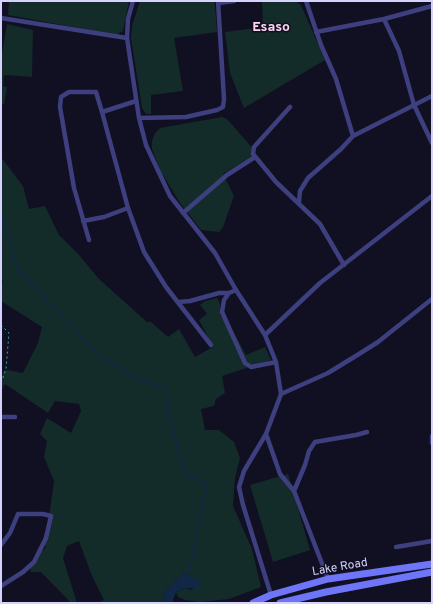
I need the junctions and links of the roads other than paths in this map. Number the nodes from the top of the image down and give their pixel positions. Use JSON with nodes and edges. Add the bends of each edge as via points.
{"nodes":[{"id":1,"x":133,"y":1,"type":"edge"},
{"id":2,"x":234,"y":1,"type":"edge"},
{"id":3,"x":306,"y":1,"type":"edge"},
{"id":4,"x":218,"y":2,"type":"edge"},
{"id":5,"x":432,"y":6,"type":"edge"},
{"id":6,"x":1,"y":18,"type":"edge"},
{"id":7,"x":384,"y":19,"type":"junction"},
{"id":8,"x":316,"y":32,"type":"junction"},
{"id":9,"x":127,"y":38,"type":"junction"},
{"id":10,"x":432,"y":96,"type":"edge"},
{"id":11,"x":136,"y":101,"type":"junction"},
{"id":12,"x":414,"y":105,"type":"junction"},
{"id":13,"x":290,"y":107,"type":"dead end"},
{"id":14,"x":102,"y":112,"type":"junction"},
{"id":15,"x":139,"y":118,"type":"junction"},
{"id":16,"x":353,"y":136,"type":"junction"},
{"id":17,"x":432,"y":143,"type":"edge"},
{"id":18,"x":255,"y":157,"type":"junction"},
{"id":19,"x":432,"y":196,"type":"edge"},
{"id":20,"x":299,"y":202,"type":"junction"},
{"id":21,"x":128,"y":208,"type":"junction"},
{"id":22,"x":183,"y":214,"type":"junction"},
{"id":23,"x":83,"y":221,"type":"junction"},
{"id":24,"x":89,"y":240,"type":"dead end"},
{"id":25,"x":344,"y":265,"type":"junction"},
{"id":26,"x":236,"y":290,"type":"junction"},
{"id":27,"x":229,"y":292,"type":"junction"},
{"id":28,"x":432,"y":299,"type":"edge"},
{"id":29,"x":179,"y":302,"type":"junction"},
{"id":30,"x":266,"y":335,"type":"junction"},
{"id":31,"x":211,"y":345,"type":"dead end"},
{"id":32,"x":276,"y":362,"type":"junction"},
{"id":33,"x":281,"y":394,"type":"junction"},
{"id":34,"x":1,"y":417,"type":"edge"},
{"id":35,"x":16,"y":417,"type":"dead end"},
{"id":36,"x":367,"y":432,"type":"dead end"},
{"id":37,"x":266,"y":434,"type":"junction"},
{"id":38,"x":432,"y":436,"type":"edge"},
{"id":39,"x":432,"y":443,"type":"edge"},
{"id":40,"x":294,"y":491,"type":"junction"},
{"id":41,"x":432,"y":541,"type":"edge"},
{"id":42,"x":1,"y":545,"type":"edge"},
{"id":43,"x":396,"y":547,"type":"dead end"},
{"id":44,"x":432,"y":564,"type":"edge"},
{"id":45,"x":432,"y":572,"type":"edge"},
{"id":46,"x":328,"y":579,"type":"junction"},
{"id":47,"x":1,"y":586,"type":"edge"},
{"id":48,"x":272,"y":595,"type":"junction"},
{"id":49,"x":253,"y":603,"type":"edge"},
{"id":50,"x":280,"y":603,"type":"edge"}],
"edges":[{"from":1,"to":9,"type":"street","via":[[128,19]]},
{"from":2,"to":4,"type":"street"},
{"from":3,"to":8,"type":"street"},
{"from":4,"to":15,"type":"street","via":[[223,107],[194,116]]},
{"from":5,"to":7,"type":"street"},
{"from":6,"to":9,"type":"street"},
{"from":7,"to":8,"type":"street"},
{"from":7,"to":12,"type":"street","via":[[399,51]]},
{"from":8,"to":16,"type":"street","via":[[336,79]]},
{"from":9,"to":11,"type":"street"},
{"from":10,"to":12,"type":"street"},
{"from":11,"to":14,"type":"street"},
{"from":11,"to":15,"type":"street"},
{"from":12,"to":16,"type":"street"},
{"from":12,"to":17,"type":"street"},
{"from":13,"to":18,"type":"street","via":[[254,147]]},
{"from":14,"to":21,"type":"street"},
{"from":14,"to":23,"type":"street","via":[[96,92],[69,92],[61,97],[67,153]]},
{"from":15,"to":22,"type":"street","via":[[146,145],[163,185]]},
{"from":16,"to":20,"type":"street","via":[[308,178],[300,191]]},
{"from":18,"to":20,"type":"street","via":[[276,182]]},
{"from":18,"to":22,"type":"street","via":[[227,175]]},
{"from":19,"to":25,"type":"street"},
{"from":20,"to":25,"type":"street","via":[[320,224]]},
{"from":21,"to":23,"type":"street"},
{"from":21,"to":29,"type":"street","via":[[144,252],[166,287]]},
{"from":22,"to":26,"type":"street","via":[[215,253]]},
{"from":23,"to":24,"type":"street"},
{"from":25,"to":30,"type":"street","via":[[300,301]]},
{"from":26,"to":27,"type":"street"},
{"from":26,"to":30,"type":"street"},
{"from":27,"to":29,"type":"street"},
{"from":27,"to":32,"type":"street","via":[[222,305],[222,312],[245,363],[251,367]]},
{"from":28,"to":33,"type":"street","via":[[359,354],[328,373]]},
{"from":29,"to":31,"type":"street"},
{"from":30,"to":32,"type":"street"},
{"from":32,"to":33,"type":"street"},
{"from":33,"to":37,"type":"street"},
{"from":34,"to":35,"type":"street"},
{"from":36,"to":40,"type":"street","via":[[315,442]]},
{"from":37,"to":40,"type":"street","via":[[280,474]]},
{"from":37,"to":48,"type":"street","via":[[244,471],[239,490]]},
{"from":38,"to":39,"type":"street"},
{"from":40,"to":46,"type":"street"},
{"from":41,"to":43,"type":"street"},
{"from":42,"to":47,"type":"street","via":[[10,533],[18,514],[51,516],[46,538],[34,562]]},
{"from":44,"to":46,"type":"main road","name":"Lake Road"},
{"from":45,"to":50,"type":"main road","name":"Lake Road"},
{"from":46,"to":48,"type":"main road","name":"Lake Road"},
{"from":48,"to":49,"type":"main road","name":"Lake Road"}]}
